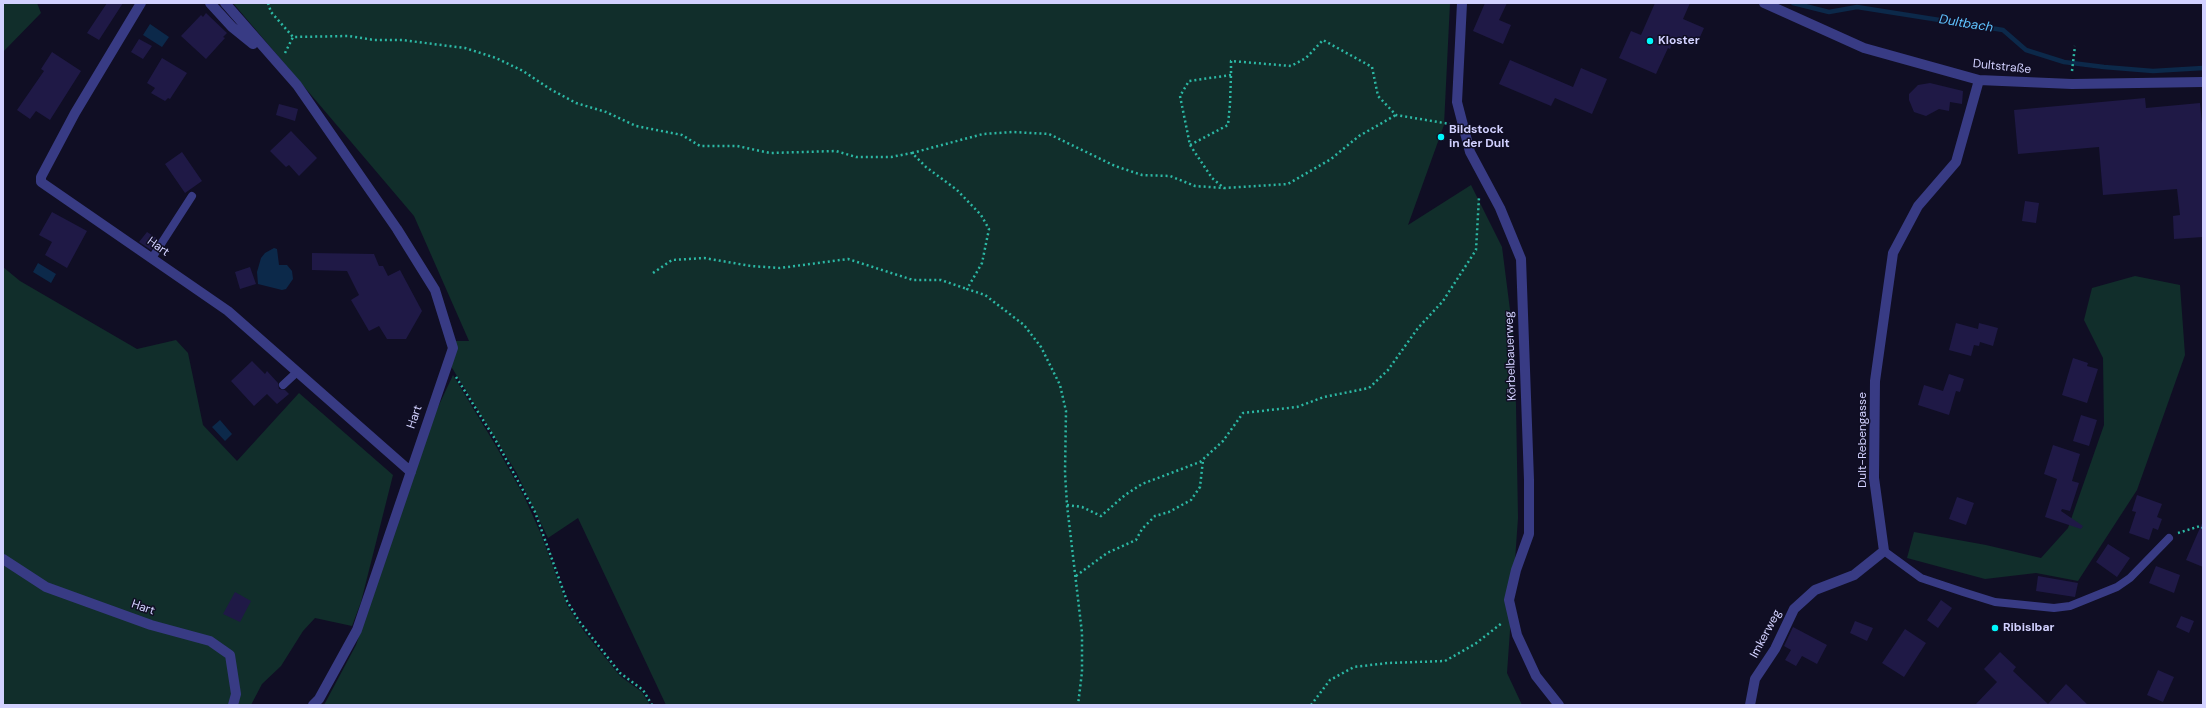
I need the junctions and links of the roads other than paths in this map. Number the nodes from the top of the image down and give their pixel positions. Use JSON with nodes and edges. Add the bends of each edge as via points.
{"nodes":[{"id":1,"x":141,"y":3,"type":"edge"},
{"id":2,"x":210,"y":3,"type":"edge"},
{"id":3,"x":225,"y":3,"type":"edge"},
{"id":4,"x":1462,"y":3,"type":"edge"},
{"id":5,"x":1764,"y":3,"type":"edge"},
{"id":6,"x":278,"y":64,"type":"junction"},
{"id":7,"x":1979,"y":80,"type":"junction"},
{"id":8,"x":2203,"y":82,"type":"edge"},
{"id":9,"x":192,"y":196,"type":"dead end"},
{"id":10,"x":152,"y":258,"type":"junction"},
{"id":11,"x":297,"y":372,"type":"junction"},
{"id":12,"x":283,"y":385,"type":"dead end"},
{"id":13,"x":411,"y":472,"type":"junction"},
{"id":14,"x":2169,"y":538,"type":"road end"},
{"id":15,"x":1884,"y":551,"type":"junction"},
{"id":16,"x":3,"y":559,"type":"edge"},
{"id":17,"x":233,"y":705,"type":"edge"},
{"id":18,"x":313,"y":705,"type":"edge"},
{"id":19,"x":1559,"y":705,"type":"edge"},
{"id":20,"x":1750,"y":705,"type":"edge"}],
"edges":[{"from":1,"to":10,"type":"street","name":"Hart","via":[[75,113],[42,177],[42,182]]},
{"from":2,"to":6,"type":"street","name":"Hart","via":[[232,27]]},
{"from":3,"to":6,"type":"street","name":"Hart"},
{"from":4,"to":19,"type":"street","name":"Körbelbauerweg","via":[[1457,102],[1470,152],[1500,208],[1521,259],[1529,534],[1516,570],[1509,600],[1517,635],[1536,676]]},
{"from":5,"to":7,"type":"street","name":"Dultstraße","via":[[1864,48]]},
{"from":6,"to":13,"type":"street","name":"Hart","via":[[297,85],[435,290],[452,348]]},
{"from":7,"to":8,"type":"street","name":"Dultstraße","via":[[2072,84]]},
{"from":7,"to":15,"type":"street","name":"Dult-Rebengasse","via":[[1956,162],[1918,206],[1893,253],[1875,381],[1874,478]]},
{"from":9,"to":10,"type":"lane"},
{"from":10,"to":11,"type":"street","name":"Hart","via":[[228,311]]},
{"from":11,"to":12,"type":"lane"},
{"from":11,"to":13,"type":"street","name":"Hart"},
{"from":13,"to":18,"type":"street","name":"Hart","via":[[357,630],[319,699]]},
{"from":14,"to":15,"type":"lane","via":[[2130,578],[2117,587],[2070,606],[2054,608],[1995,602],[1956,590],[1921,578]]},
{"from":15,"to":20,"type":"street","name":"Imkerweg","via":[[1854,575],[1815,590],[1794,609],[1775,649],[1755,679]]},
{"from":16,"to":17,"type":"street","name":"Hart","via":[[46,587],[151,625],[210,640],[230,655],[236,694]]}]}
